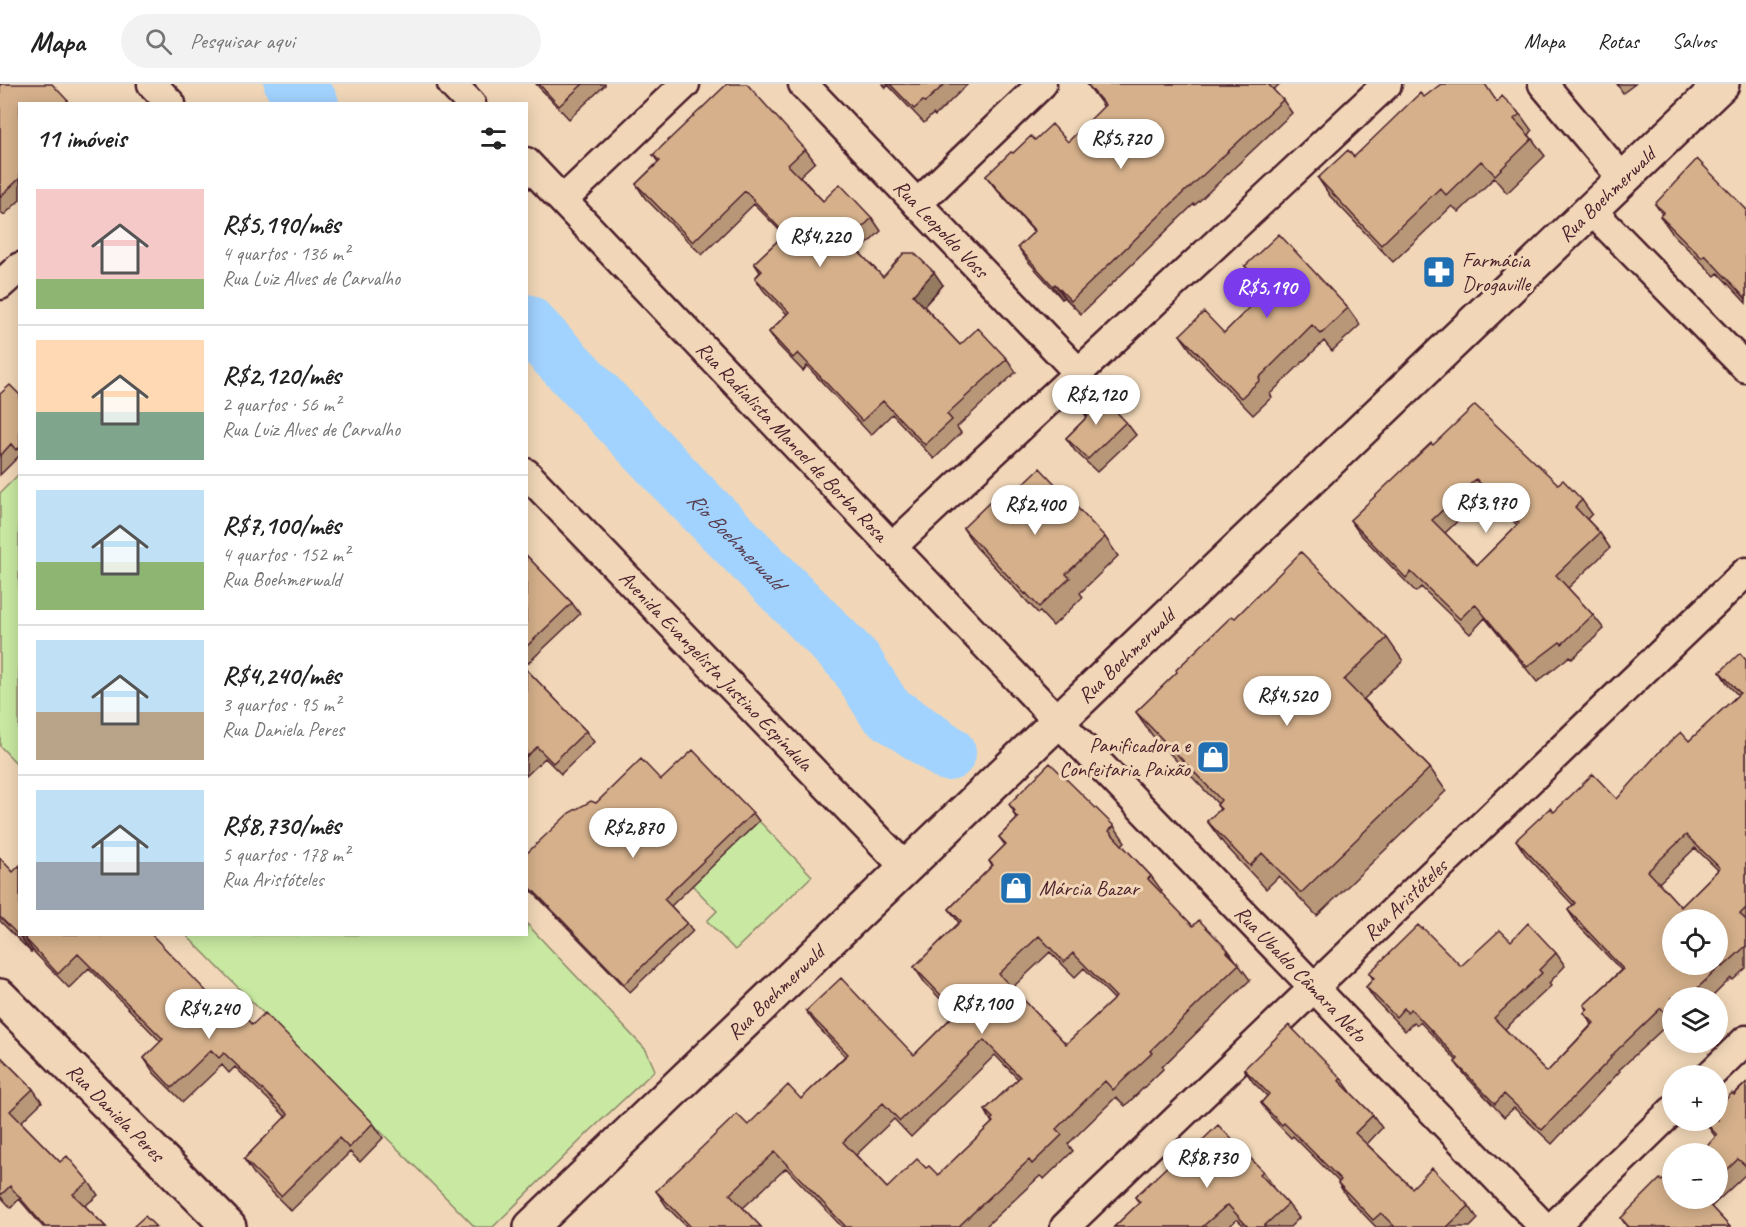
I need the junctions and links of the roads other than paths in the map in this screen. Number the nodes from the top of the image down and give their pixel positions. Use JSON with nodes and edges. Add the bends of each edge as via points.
{"nodes":[{"id":1,"x":152,"y":84,"type":"edge"},
{"id":2,"x":452,"y":84,"type":"edge"},
{"id":3,"x":685,"y":84,"type":"edge"},
{"id":4,"x":803,"y":84,"type":"edge"},
{"id":5,"x":1042,"y":84,"type":"edge"},
{"id":6,"x":1387,"y":84,"type":"edge"},
{"id":7,"x":1543,"y":84,"type":"edge"},
{"id":8,"x":1722,"y":84,"type":"edge"},
{"id":9,"x":169,"y":102,"type":"edge"},
{"id":10,"x":469,"y":102,"type":"edge"},
{"id":11,"x":528,"y":164,"type":"edge"},
{"id":12,"x":1623,"y":179,"type":"junction"},
{"id":13,"x":563,"y":200,"type":"junction"},
{"id":14,"x":917,"y":204,"type":"junction"},
{"id":15,"x":1591,"y":210,"type":"junction"},
{"id":16,"x":18,"y":269,"type":"edge"},
{"id":17,"x":0,"y":285,"type":"edge"},
{"id":18,"x":1746,"y":368,"type":"edge"},
{"id":19,"x":1078,"y":372,"type":"junction"},
{"id":20,"x":528,"y":475,"type":"edge"},
{"id":21,"x":892,"y":547,"type":"junction"},
{"id":22,"x":1746,"y":572,"type":"edge"},
{"id":23,"x":1058,"y":722,"type":"junction"},
{"id":24,"x":905,"y":867,"type":"junction"},
{"id":25,"x":1314,"y":988,"type":"junction"},
{"id":26,"x":0,"y":996,"type":"edge"},
{"id":27,"x":1746,"y":1040,"type":"edge"},
{"id":28,"x":1720,"y":1065,"type":"edge"},
{"id":29,"x":1662,"y":1121,"type":"edge"},
{"id":30,"x":533,"y":1226,"type":"edge"},
{"id":31,"x":229,"y":1227,"type":"edge"},
{"id":32,"x":1065,"y":1227,"type":"edge"},
{"id":33,"x":1544,"y":1227,"type":"edge"},
{"id":34,"x":1553,"y":1227,"type":"edge"}],
"edges":[{"from":1,"to":9,"type":"street"},
{"from":2,"to":10,"type":"street"},
{"from":3,"to":13,"type":"street"},
{"from":4,"to":14,"type":"street","name":"Rua Leopoldo Voss"},
{"from":5,"to":14,"type":"street"},
{"from":6,"to":19,"type":"street"},
{"from":7,"to":12,"type":"street"},
{"from":8,"to":12,"type":"main road","name":"Rua Boehmerwald"},
{"from":11,"to":13,"type":"street","name":"Rua Radialista Manoel de Borba Rosa"},
{"from":12,"to":15,"type":"main road","name":"Rua Boehmerwald"},
{"from":13,"to":21,"type":"street","name":"Rua Radialista Manoel de Borba Rosa"},
{"from":14,"to":19,"type":"street","name":"Rua Leopoldo Voss"},
{"from":15,"to":18,"type":"street"},
{"from":15,"to":23,"type":"main road","name":"Rua Boehmerwald"},
{"from":16,"to":17,"type":"street"},
{"from":19,"to":21,"type":"street"},
{"from":20,"to":24,"type":"street","name":"Avenida Evangelista Justino Espíndula"},
{"from":21,"to":23,"type":"street","name":"Rua Radialista Manoel de Borba Rosa"},
{"from":22,"to":25,"type":"street","name":"Rua Aristóteles"},
{"from":23,"to":24,"type":"main road","name":"Rua Boehmerwald"},
{"from":23,"to":25,"type":"street","name":"Rua Ubaldo Câmara Neto"},
{"from":24,"to":30,"type":"main road","name":"Rua Boehmerwald"},
{"from":25,"to":32,"type":"street","name":"Rua Aristóteles"},
{"from":25,"to":33,"type":"street","name":"Rua Ubaldo Câmara Neto"},
{"from":26,"to":31,"type":"main road","name":"Rua Daniela Peres"},
{"from":27,"to":28,"type":"street"},
{"from":29,"to":34,"type":"street"}]}
